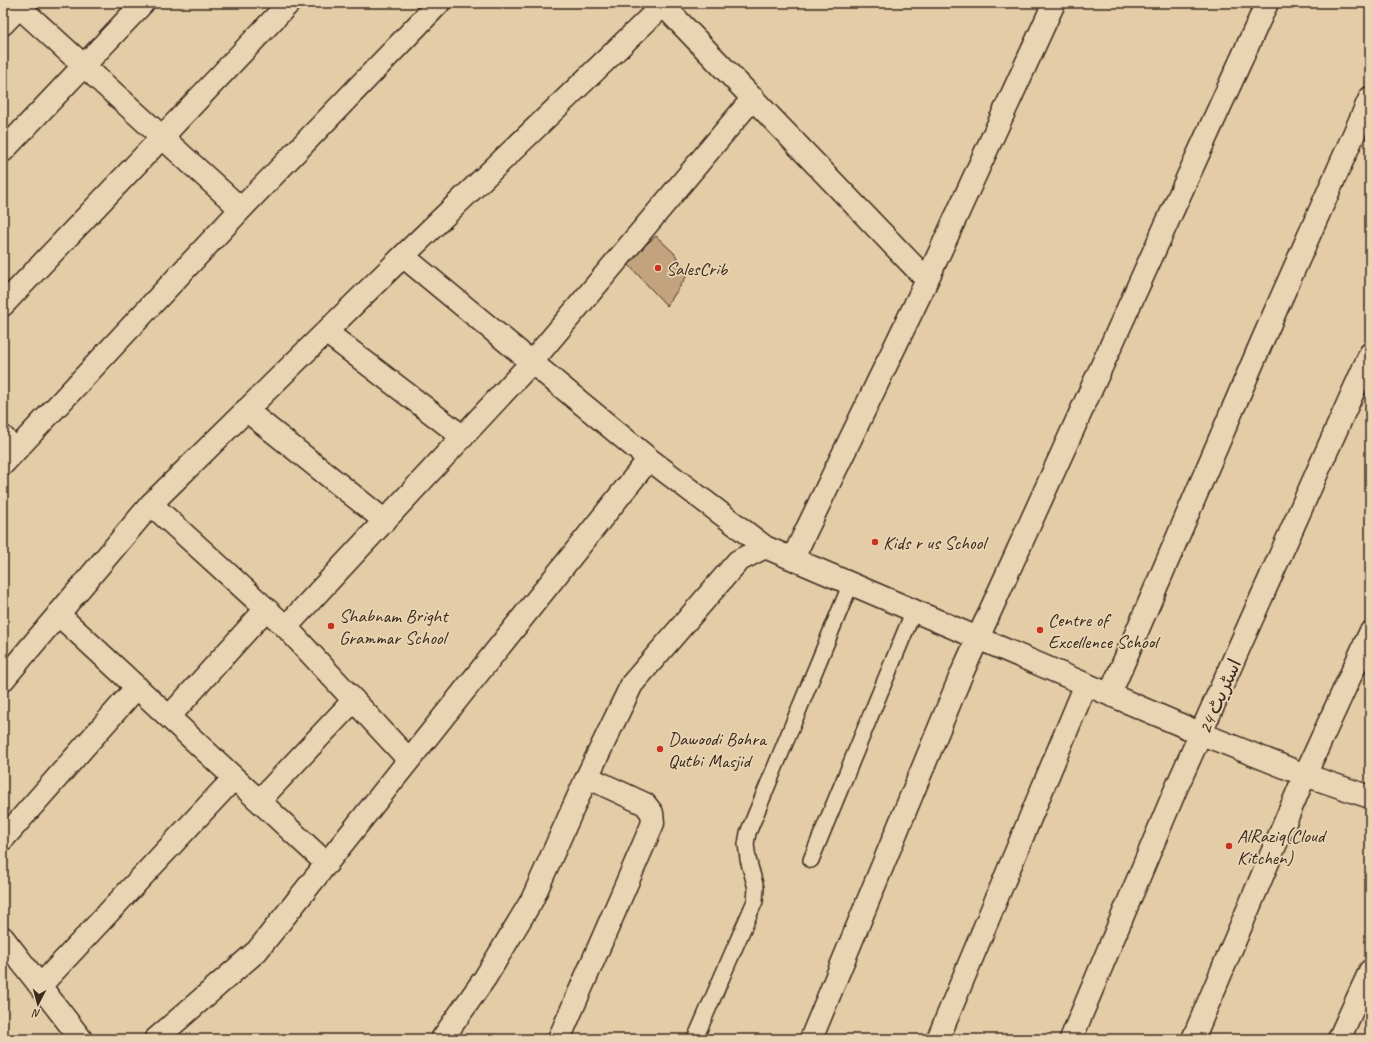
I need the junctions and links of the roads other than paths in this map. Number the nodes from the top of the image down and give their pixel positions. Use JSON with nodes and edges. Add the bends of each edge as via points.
{"nodes":[{"id":1,"x":144,"y":3,"type":"edge"},
{"id":2,"x":289,"y":3,"type":"edge"},
{"id":3,"x":439,"y":3,"type":"edge"},
{"id":4,"x":1054,"y":3,"type":"edge"},
{"id":5,"x":1267,"y":3,"type":"edge"},
{"id":6,"x":19,"y":4,"type":"edge"},
{"id":7,"x":664,"y":4,"type":"edge"},
{"id":8,"x":3,"y":24,"type":"edge"},
{"id":9,"x":84,"y":66,"type":"junction"},
{"id":10,"x":752,"y":98,"type":"junction"},
{"id":11,"x":1370,"y":98,"type":"edge"},
{"id":12,"x":162,"y":137,"type":"junction"},
{"id":13,"x":3,"y":151,"type":"edge"},
{"id":14,"x":241,"y":210,"type":"junction"},
{"id":15,"x":403,"y":256,"type":"junction"},
{"id":16,"x":927,"y":280,"type":"junction"},
{"id":17,"x":3,"y":305,"type":"edge"},
{"id":18,"x":326,"y":332,"type":"junction"},
{"id":19,"x":1370,"y":354,"type":"edge"},
{"id":20,"x":532,"y":363,"type":"junction"},
{"id":21,"x":246,"y":410,"type":"junction"},
{"id":22,"x":463,"y":437,"type":"junction"},
{"id":23,"x":7,"y":450,"type":"edge"},
{"id":24,"x":649,"y":459,"type":"junction"},
{"id":25,"x":151,"y":504,"type":"junction"},
{"id":26,"x":385,"y":521,"type":"junction"},
{"id":27,"x":765,"y":547,"type":"junction"},
{"id":28,"x":793,"y":558,"type":"junction"},
{"id":29,"x":850,"y":583,"type":"junction"},
{"id":30,"x":266,"y":609,"type":"junction"},
{"id":31,"x":914,"y":610,"type":"junction"},
{"id":32,"x":58,"y":614,"type":"junction"},
{"id":33,"x":286,"y":627,"type":"junction"},
{"id":34,"x":1370,"y":633,"type":"edge"},
{"id":35,"x":978,"y":638,"type":"junction"},
{"id":36,"x":3,"y":680,"type":"edge"},
{"id":37,"x":1086,"y":684,"type":"junction"},
{"id":38,"x":137,"y":687,"type":"junction"},
{"id":39,"x":1110,"y":694,"type":"junction"},
{"id":40,"x":354,"y":700,"type":"junction"},
{"id":41,"x":169,"y":717,"type":"junction"},
{"id":42,"x":1202,"y":734,"type":"junction"},
{"id":43,"x":409,"y":760,"type":"junction"},
{"id":44,"x":1305,"y":775,"type":"junction"},
{"id":45,"x":587,"y":777,"type":"junction"},
{"id":46,"x":234,"y":778,"type":"junction"},
{"id":47,"x":1370,"y":797,"type":"edge"},
{"id":48,"x":259,"y":801,"type":"junction"},
{"id":49,"x":3,"y":839,"type":"edge"},
{"id":50,"x":811,"y":860,"type":"dead end"},
{"id":51,"x":327,"y":864,"type":"junction"},
{"id":52,"x":3,"y":938,"type":"edge"},
{"id":53,"x":1370,"y":971,"type":"edge"},
{"id":54,"x":40,"y":986,"type":"junction"},
{"id":55,"x":81,"y":1039,"type":"edge"},
{"id":56,"x":156,"y":1039,"type":"edge"},
{"id":57,"x":442,"y":1039,"type":"edge"},
{"id":58,"x":559,"y":1039,"type":"edge"},
{"id":59,"x":695,"y":1039,"type":"edge"},
{"id":60,"x":811,"y":1039,"type":"edge"},
{"id":61,"x":938,"y":1039,"type":"edge"},
{"id":62,"x":1071,"y":1039,"type":"edge"},
{"id":63,"x":1192,"y":1039,"type":"edge"},
{"id":64,"x":1340,"y":1039,"type":"edge"}],
"edges":[{"from":1,"to":9,"type":"street"},
{"from":2,"to":12,"type":"street"},
{"from":3,"to":14,"type":"street"},
{"from":4,"to":16,"type":"street"},
{"from":5,"to":35,"type":"street"},
{"from":6,"to":8,"type":"street"},
{"from":6,"to":9,"type":"street"},
{"from":7,"to":10,"type":"street"},
{"from":7,"to":15,"type":"street"},
{"from":9,"to":12,"type":"street"},
{"from":9,"to":13,"type":"street"},
{"from":10,"to":16,"type":"street"},
{"from":10,"to":20,"type":"street"},
{"from":11,"to":39,"type":"street"},
{"from":12,"to":14,"type":"street"},
{"from":12,"to":17,"type":"street"},
{"from":14,"to":23,"type":"street"},
{"from":15,"to":18,"type":"street"},
{"from":15,"to":20,"type":"street"},
{"from":16,"to":28,"type":"street"},
{"from":18,"to":21,"type":"street"},
{"from":18,"to":22,"type":"street"},
{"from":19,"to":42,"type":"street","name":"اسٹریٹ 24"},
{"from":20,"to":22,"type":"street"},
{"from":20,"to":24,"type":"street"},
{"from":21,"to":25,"type":"street"},
{"from":21,"to":26,"type":"street"},
{"from":22,"to":26,"type":"street"},
{"from":24,"to":27,"type":"street"},
{"from":24,"to":43,"type":"street"},
{"from":25,"to":30,"type":"street"},
{"from":25,"to":32,"type":"street"},
{"from":26,"to":33,"type":"street"},
{"from":27,"to":28,"type":"street"},
{"from":27,"to":45,"type":"street","via":[[738,561],[632,684]]},
{"from":28,"to":29,"type":"street"},
{"from":29,"to":31,"type":"street"},
{"from":29,"to":59,"type":"lane","via":[[748,833],[746,844],[756,888],[755,901]]},
{"from":30,"to":33,"type":"street"},
{"from":30,"to":41,"type":"street"},
{"from":31,"to":35,"type":"street"},
{"from":31,"to":50,"type":"lane"},
{"from":32,"to":36,"type":"street"},
{"from":32,"to":38,"type":"street"},
{"from":33,"to":40,"type":"street"},
{"from":34,"to":44,"type":"street"},
{"from":35,"to":37,"type":"street"},
{"from":35,"to":60,"type":"street"},
{"from":37,"to":39,"type":"street"},
{"from":37,"to":61,"type":"street"},
{"from":38,"to":41,"type":"street"},
{"from":38,"to":49,"type":"street"},
{"from":39,"to":42,"type":"street"},
{"from":40,"to":43,"type":"street"},
{"from":40,"to":48,"type":"street"},
{"from":41,"to":46,"type":"street"},
{"from":42,"to":44,"type":"street"},
{"from":42,"to":62,"type":"street","name":"اسٹریٹ 24"},
{"from":43,"to":51,"type":"street"},
{"from":44,"to":47,"type":"street"},
{"from":44,"to":63,"type":"street"},
{"from":45,"to":57,"type":"street","via":[[532,900],[485,978]]},
{"from":45,"to":58,"type":"street","via":[[645,804],[652,812],[653,823]]},
{"from":46,"to":48,"type":"street"},
{"from":46,"to":54,"type":"street"},
{"from":48,"to":51,"type":"street"},
{"from":51,"to":56,"type":"street","via":[[257,951]]},
{"from":52,"to":54,"type":"street"},
{"from":53,"to":64,"type":"street"},
{"from":54,"to":55,"type":"street"}]}
